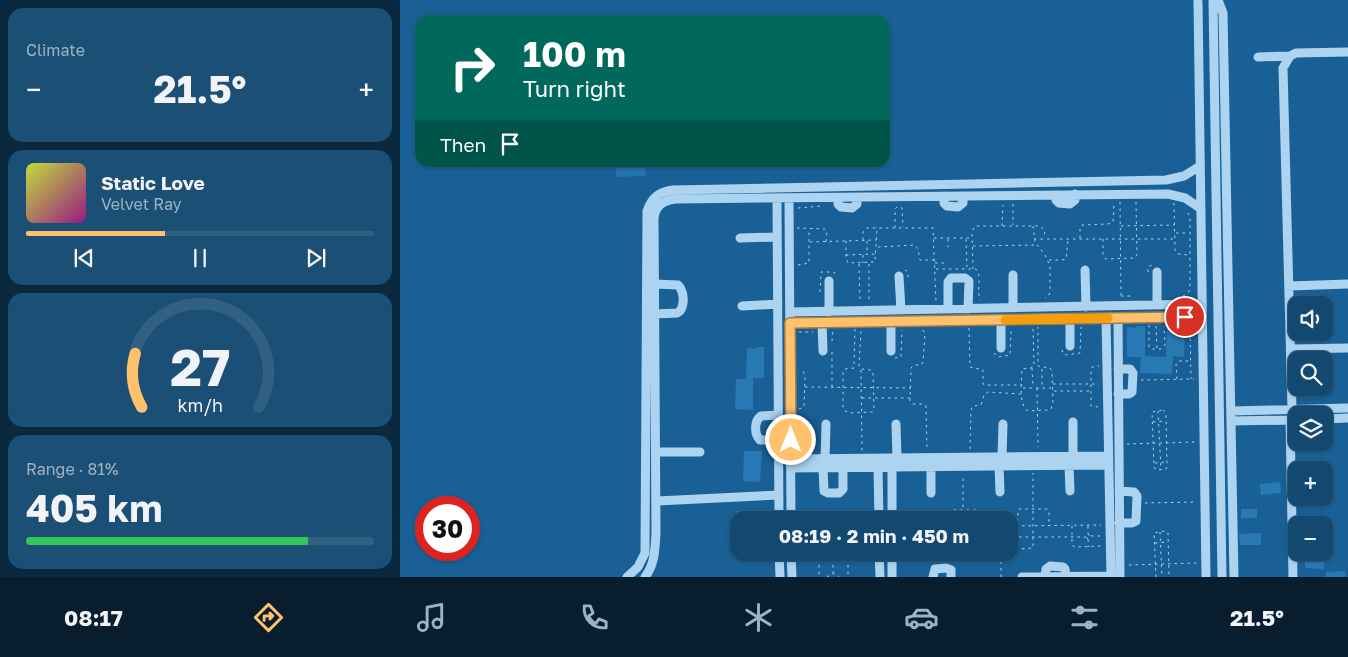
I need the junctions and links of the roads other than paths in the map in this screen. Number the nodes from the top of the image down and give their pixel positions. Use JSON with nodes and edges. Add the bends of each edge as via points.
{"nodes":[{"id":1,"x":1212,"y":0,"type":"edge"},
{"id":2,"x":1218,"y":0,"type":"edge"},
{"id":3,"x":1196,"y":1,"type":"edge"},
{"id":4,"x":1199,"y":43,"type":"junction"},
{"id":5,"x":1213,"y":43,"type":"junction"},
{"id":6,"x":1348,"y":52,"type":"edge"},
{"id":7,"x":1290,"y":56,"type":"junction"},
{"id":8,"x":1258,"y":57,"type":"dead end"},
{"id":9,"x":1200,"y":166,"type":"junction"},
{"id":10,"x":1158,"y":180,"type":"junction"},
{"id":11,"x":917,"y":185,"type":"junction"},
{"id":12,"x":1158,"y":194,"type":"junction"},
{"id":13,"x":918,"y":197,"type":"junction"},
{"id":14,"x":777,"y":199,"type":"junction"},
{"id":15,"x":789,"y":199,"type":"junction"},
{"id":16,"x":1200,"y":208,"type":"junction"},
{"id":17,"x":777,"y":237,"type":"junction"},
{"id":18,"x":740,"y":238,"type":"dead end"},
{"id":19,"x":1157,"y":268,"type":"road end"},
{"id":20,"x":1085,"y":270,"type":"dead end"},
{"id":21,"x":899,"y":273,"type":"road end"},
{"id":22,"x":1013,"y":276,"type":"dead end"},
{"id":23,"x":832,"y":282,"type":"road end"},
{"id":24,"x":655,"y":284,"type":"junction"},
{"id":25,"x":1348,"y":284,"type":"edge"},
{"id":26,"x":1289,"y":286,"type":"junction"},
{"id":27,"x":778,"y":304,"type":"junction"},
{"id":28,"x":1201,"y":304,"type":"junction"},
{"id":29,"x":1157,"y":305,"type":"junction"},
{"id":30,"x":742,"y":306,"type":"dead end"},
{"id":31,"x":1086,"y":306,"type":"junction"},
{"id":32,"x":1013,"y":308,"type":"junction"},
{"id":33,"x":948,"y":309,"type":"junction"},
{"id":34,"x":968,"y":309,"type":"junction"},
{"id":35,"x":901,"y":310,"type":"junction"},
{"id":36,"x":790,"y":312,"type":"junction"},
{"id":37,"x":828,"y":312,"type":"junction"},
{"id":38,"x":655,"y":314,"type":"junction"},
{"id":39,"x":1202,"y":317,"type":"junction"},
{"id":40,"x":1106,"y":318,"type":"junction"},
{"id":41,"x":1118,"y":318,"type":"junction"},
{"id":42,"x":1070,"y":319,"type":"junction"},
{"id":43,"x":1001,"y":320,"type":"junction"},
{"id":44,"x":891,"y":321,"type":"junction"},
{"id":45,"x":822,"y":322,"type":"junction"},
{"id":46,"x":791,"y":328,"type":"junction"},
{"id":47,"x":1066,"y":346,"type":"road end"},
{"id":48,"x":1348,"y":348,"type":"edge"},
{"id":49,"x":1291,"y":349,"type":"junction"},
{"id":50,"x":998,"y":350,"type":"road end"},
{"id":51,"x":827,"y":351,"type":"road end"},
{"id":52,"x":891,"y":354,"type":"road end"},
{"id":53,"x":651,"y":368,"type":"junction"},
{"id":54,"x":1118,"y":369,"type":"junction"},
{"id":55,"x":1118,"y":394,"type":"junction"},
{"id":56,"x":1292,"y":406,"type":"edge"},
{"id":57,"x":1348,"y":408,"type":"edge"},
{"id":58,"x":1333,"y":409,"type":"edge"},
{"id":59,"x":1288,"y":410,"type":"edge"},
{"id":60,"x":1219,"y":414,"type":"junction"},
{"id":61,"x":778,"y":415,"type":"junction"},
{"id":62,"x":1231,"y":415,"type":"junction"},
{"id":63,"x":1333,"y":419,"type":"edge"},
{"id":64,"x":1348,"y":419,"type":"edge"},
{"id":65,"x":1288,"y":420,"type":"edge"},
{"id":66,"x":1073,"y":422,"type":"dead end"},
{"id":67,"x":826,"y":424,"type":"dead end"},
{"id":68,"x":896,"y":424,"type":"dead end"},
{"id":69,"x":1003,"y":424,"type":"dead end"},
{"id":70,"x":779,"y":440,"type":"junction"},
{"id":71,"x":1293,"y":451,"type":"edge"},
{"id":72,"x":656,"y":452,"type":"junction"},
{"id":73,"x":700,"y":452,"type":"dead end"},
{"id":74,"x":1073,"y":456,"type":"junction"},
{"id":75,"x":897,"y":458,"type":"junction"},
{"id":76,"x":1108,"y":460,"type":"junction"},
{"id":77,"x":929,"y":462,"type":"junction"},
{"id":78,"x":1001,"y":462,"type":"junction"},
{"id":79,"x":791,"y":464,"type":"junction"},
{"id":80,"x":824,"y":464,"type":"junction"},
{"id":81,"x":1069,"y":465,"type":"junction"},
{"id":82,"x":878,"y":467,"type":"junction"},
{"id":83,"x":892,"y":467,"type":"junction"},
{"id":84,"x":843,"y":468,"type":"junction"},
{"id":85,"x":1070,"y":491,"type":"dead end"},
{"id":86,"x":1119,"y":491,"type":"junction"},
{"id":87,"x":1000,"y":492,"type":"dead end"},
{"id":88,"x":931,"y":493,"type":"dead end"},
{"id":89,"x":779,"y":495,"type":"junction"},
{"id":90,"x":657,"y":501,"type":"junction"},
{"id":91,"x":779,"y":511,"type":"edge"},
{"id":92,"x":793,"y":511,"type":"edge"},
{"id":93,"x":879,"y":511,"type":"edge"},
{"id":94,"x":892,"y":511,"type":"edge"},
{"id":95,"x":1119,"y":523,"type":"junction"},
{"id":96,"x":779,"y":561,"type":"edge"},
{"id":97,"x":792,"y":561,"type":"edge"},
{"id":98,"x":879,"y":561,"type":"edge"},
{"id":99,"x":892,"y":561,"type":"edge"},
{"id":100,"x":1066,"y":576,"type":"edge"},
{"id":101,"x":1114,"y":576,"type":"edge"},
{"id":102,"x":627,"y":577,"type":"edge"},
{"id":103,"x":645,"y":577,"type":"edge"},
{"id":104,"x":780,"y":577,"type":"edge"},
{"id":105,"x":792,"y":577,"type":"edge"},
{"id":106,"x":880,"y":577,"type":"edge"},
{"id":107,"x":892,"y":577,"type":"edge"},
{"id":108,"x":933,"y":577,"type":"edge"},
{"id":109,"x":951,"y":577,"type":"edge"},
{"id":110,"x":1022,"y":577,"type":"edge"},
{"id":111,"x":1045,"y":577,"type":"edge"},
{"id":112,"x":1206,"y":577,"type":"edge"},
{"id":113,"x":1222,"y":577,"type":"edge"},
{"id":114,"x":1234,"y":577,"type":"edge"},
{"id":115,"x":1293,"y":577,"type":"edge"}],
"edges":[{"from":1,"to":3,"type":"street"},
{"from":1,"to":5,"type":"street"},
{"from":2,"to":62,"type":"street","via":[[1223,13]]},
{"from":3,"to":4,"type":"street"},
{"from":4,"to":5,"type":"street"},
{"from":4,"to":9,"type":"street"},
{"from":5,"to":60,"type":"street"},
{"from":6,"to":7,"type":"street","via":[[1296,53]]},
{"from":7,"to":8,"type":"street"},
{"from":7,"to":26,"type":"street","via":[[1285,61],[1282,74]]},
{"from":9,"to":10,"type":"street","via":[[1184,176]]},
{"from":9,"to":16,"type":"street"},
{"from":10,"to":11,"type":"street"},
{"from":10,"to":12,"type":"street"},
{"from":11,"to":13,"type":"street"},
{"from":11,"to":53,"type":"street","via":[[673,190],[656,195],[647,211]]},
{"from":12,"to":13,"type":"street"},
{"from":12,"to":16,"type":"street","via":[[1176,195]]},
{"from":13,"to":15,"type":"street","via":[[857,198],[839,202]]},
{"from":14,"to":15,"type":"street"},
{"from":14,"to":17,"type":"street"},
{"from":14,"to":24,"type":"street","via":[[667,200],[660,204],[654,219]]},
{"from":15,"to":36,"type":"street"},
{"from":16,"to":28,"type":"street"},
{"from":17,"to":18,"type":"street"},
{"from":17,"to":27,"type":"street"},
{"from":19,"to":29,"type":"street"},
{"from":20,"to":31,"type":"street"},
{"from":21,"to":35,"type":"street"},
{"from":22,"to":32,"type":"street"},
{"from":23,"to":37,"type":"street"},
{"from":24,"to":38,"type":"street"},
{"from":24,"to":38,"type":"street","via":[[678,285],[682,290],[683,306],[677,313]]},
{"from":25,"to":26,"type":"street"},
{"from":26,"to":49,"type":"street"},
{"from":27,"to":30,"type":"street"},
{"from":27,"to":61,"type":"street"},
{"from":28,"to":29,"type":"street"},
{"from":28,"to":39,"type":"street"},
{"from":29,"to":31,"type":"street"},
{"from":31,"to":32,"type":"street"},
{"from":32,"to":34,"type":"street"},
{"from":33,"to":34,"type":"street"},
{"from":33,"to":34,"type":"street","via":[[948,282],[952,278],[965,278],[968,281]]},
{"from":33,"to":35,"type":"street"},
{"from":35,"to":37,"type":"street"},
{"from":36,"to":37,"type":"street"},
{"from":36,"to":46,"type":"street"},
{"from":38,"to":53,"type":"street"},
{"from":39,"to":41,"type":"street"},
{"from":39,"to":112,"type":"street"},
{"from":40,"to":41,"type":"street"},
{"from":40,"to":42,"type":"street"},
{"from":40,"to":76,"type":"street"},
{"from":41,"to":54,"type":"street"},
{"from":42,"to":43,"type":"street"},
{"from":42,"to":47,"type":"street"},
{"from":43,"to":44,"type":"street"},
{"from":43,"to":50,"type":"street"},
{"from":44,"to":45,"type":"street"},
{"from":44,"to":52,"type":"street"},
{"from":45,"to":46,"type":"street"},
{"from":45,"to":51,"type":"street"},
{"from":46,"to":79,"type":"street"},
{"from":48,"to":49,"type":"street"},
{"from":49,"to":56,"type":"street"},
{"from":53,"to":72,"type":"street"},
{"from":53,"to":102,"type":"street","via":[[645,553],[638,567]]},
{"from":54,"to":55,"type":"street"},
{"from":54,"to":55,"type":"street","via":[[1130,369],[1132,372],[1132,392]]},
{"from":55,"to":86,"type":"street"},
{"from":57,"to":58,"type":"street"},
{"from":59,"to":62,"type":"street"},
{"from":60,"to":62,"type":"street"},
{"from":60,"to":113,"type":"street"},
{"from":61,"to":70,"type":"street"},
{"from":61,"to":70,"type":"street","via":[[758,417],[756,435],[760,440]]},
{"from":62,"to":65,"type":"street"},
{"from":62,"to":114,"type":"street"},
{"from":63,"to":64,"type":"street"},
{"from":66,"to":74,"type":"street"},
{"from":67,"to":80,"type":"street"},
{"from":68,"to":75,"type":"street"},
{"from":69,"to":78,"type":"street"},
{"from":70,"to":89,"type":"street"},
{"from":71,"to":115,"type":"street"},
{"from":72,"to":73,"type":"street"},
{"from":72,"to":90,"type":"street"},
{"from":74,"to":76,"type":"street"},
{"from":74,"to":78,"type":"street"},
{"from":75,"to":77,"type":"street"},
{"from":75,"to":80,"type":"street"},
{"from":76,"to":81,"type":"street"},
{"from":76,"to":101,"type":"street"},
{"from":77,"to":78,"type":"street","via":[[963,466]]},
{"from":77,"to":78,"type":"street","via":[[970,457]]},
{"from":77,"to":83,"type":"street"},
{"from":77,"to":88,"type":"street"},
{"from":78,"to":81,"type":"street","via":[[1033,466]]},
{"from":78,"to":87,"type":"street"},
{"from":79,"to":80,"type":"street"},
{"from":79,"to":92,"type":"street"},
{"from":80,"to":84,"type":"street"},
{"from":80,"to":84,"type":"street","via":[[824,491],[828,493],[839,494],[843,489]]},
{"from":81,"to":85,"type":"street"},
{"from":82,"to":83,"type":"street"},
{"from":82,"to":84,"type":"street"},
{"from":82,"to":93,"type":"street"},
{"from":83,"to":94,"type":"street"},
{"from":86,"to":95,"type":"street"},
{"from":86,"to":95,"type":"street","via":[[1134,492],[1136,496],[1136,521],[1132,524]]},
{"from":89,"to":90,"type":"street"},
{"from":89,"to":91,"type":"street"},
{"from":90,"to":103,"type":"street","via":[[655,556]]},
{"from":95,"to":101,"type":"street","via":[[1120,565]]},
{"from":96,"to":104,"type":"street"},
{"from":97,"to":105,"type":"street"},
{"from":98,"to":106,"type":"street"},
{"from":99,"to":107,"type":"street"},
{"from":100,"to":101,"type":"street"},
{"from":100,"to":111,"type":"street"},
{"from":108,"to":109,"type":"street","via":[[935,568],[946,568],[951,570]]},
{"from":110,"to":111,"type":"street"}]}
